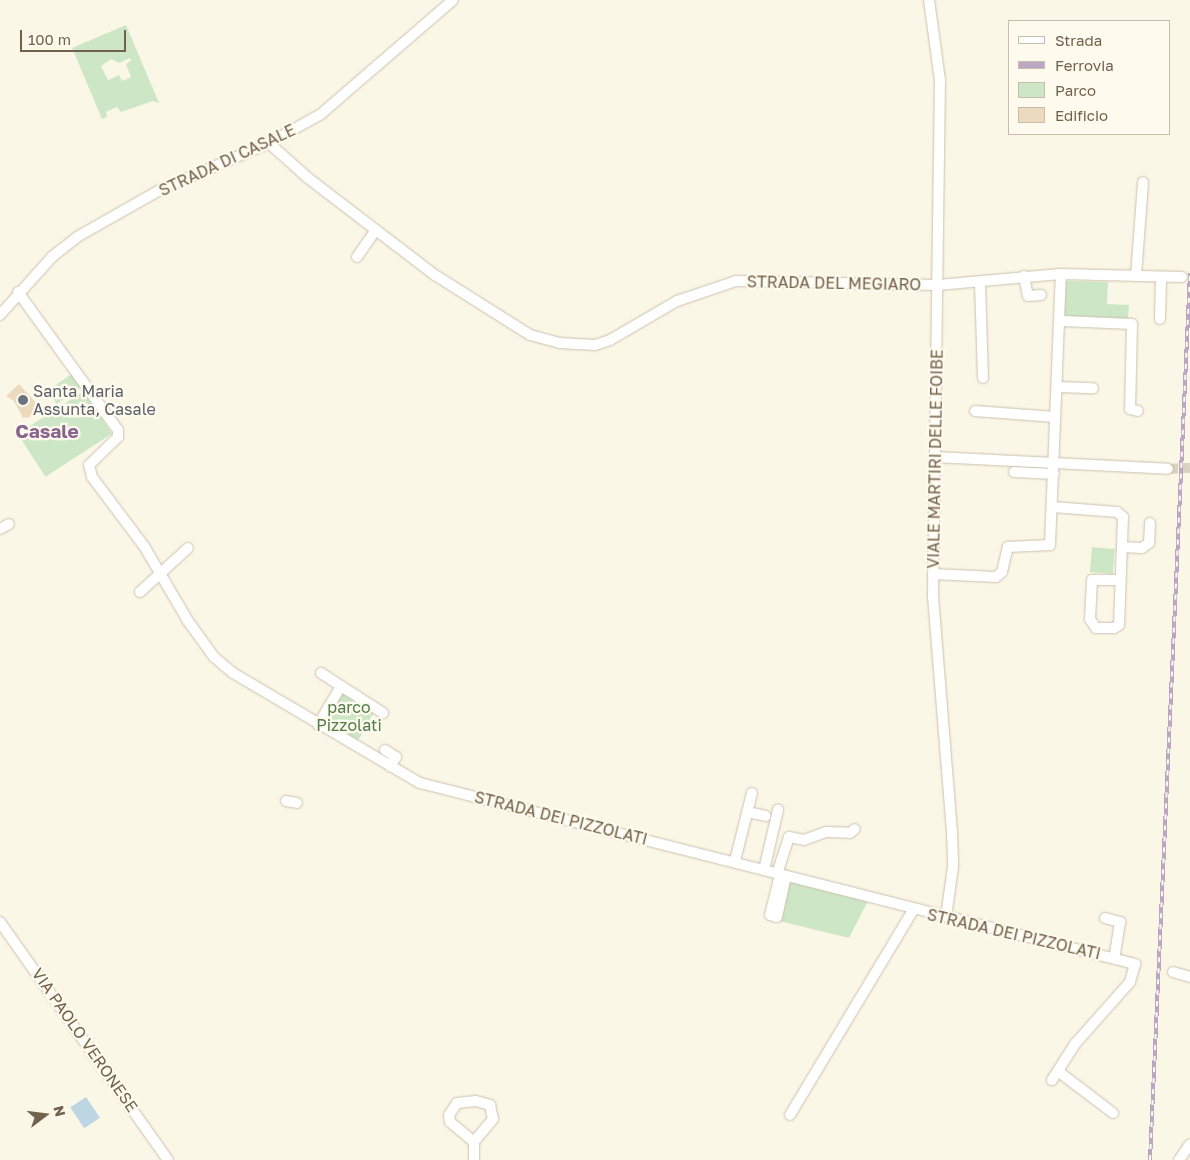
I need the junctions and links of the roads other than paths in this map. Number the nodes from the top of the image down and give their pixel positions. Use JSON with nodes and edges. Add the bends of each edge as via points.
{"nodes":[{"id":1,"x":453,"y":0,"type":"edge"},
{"id":2,"x":929,"y":0,"type":"edge"},
{"id":3,"x":269,"y":143,"type":"junction"},
{"id":4,"x":1143,"y":182,"type":"dead end"},
{"id":5,"x":376,"y":230,"type":"junction"},
{"id":6,"x":357,"y":257,"type":"dead end"},
{"id":7,"x":1061,"y":274,"type":"junction"},
{"id":8,"x":1024,"y":276,"type":"junction"},
{"id":9,"x":1136,"y":276,"type":"junction"},
{"id":10,"x":1161,"y":277,"type":"junction"},
{"id":11,"x":1182,"y":277,"type":"dead end"},
{"id":12,"x":980,"y":283,"type":"junction"},
{"id":13,"x":938,"y":285,"type":"junction"},
{"id":14,"x":18,"y":292,"type":"junction"},
{"id":15,"x":1041,"y":295,"type":"dead end"},
{"id":16,"x":0,"y":315,"type":"edge"},
{"id":17,"x":1160,"y":318,"type":"dead end"},
{"id":18,"x":1062,"y":321,"type":"junction"},
{"id":19,"x":983,"y":378,"type":"dead end"},
{"id":20,"x":1058,"y":387,"type":"junction"},
{"id":21,"x":1093,"y":388,"type":"dead end"},
{"id":22,"x":975,"y":411,"type":"dead end"},
{"id":23,"x":1138,"y":411,"type":"dead end"},
{"id":24,"x":1055,"y":417,"type":"junction"},
{"id":25,"x":935,"y":458,"type":"junction"},
{"id":26,"x":1054,"y":461,"type":"junction"},
{"id":27,"x":1168,"y":469,"type":"tunnel mouth"},
{"id":28,"x":1014,"y":472,"type":"dead end"},
{"id":29,"x":1054,"y":474,"type":"junction"},
{"id":30,"x":1053,"y":507,"type":"junction"},
{"id":31,"x":1150,"y":523,"type":"dead end"},
{"id":32,"x":1122,"y":547,"type":"junction"},
{"id":33,"x":188,"y":548,"type":"dead end"},
{"id":34,"x":159,"y":571,"type":"junction"},
{"id":35,"x":933,"y":574,"type":"junction"},
{"id":36,"x":1120,"y":580,"type":"junction"},
{"id":37,"x":140,"y":592,"type":"dead end"},
{"id":38,"x":321,"y":673,"type":"dead end"},
{"id":39,"x":340,"y":686,"type":"junction"},
{"id":40,"x":383,"y":713,"type":"dead end"},
{"id":41,"x":318,"y":725,"type":"junction"},
{"id":42,"x":385,"y":750,"type":"dead end"},
{"id":43,"x":390,"y":766,"type":"junction"},
{"id":44,"x":752,"y":793,"type":"dead end"},
{"id":45,"x":778,"y":810,"type":"dead end"},
{"id":46,"x":747,"y":812,"type":"junction"},
{"id":47,"x":766,"y":816,"type":"dead end"},
{"id":48,"x":855,"y":830,"type":"dead end"},
{"id":49,"x":735,"y":862,"type":"junction"},
{"id":50,"x":764,"y":870,"type":"junction"},
{"id":51,"x":781,"y":875,"type":"junction"},
{"id":52,"x":914,"y":910,"type":"junction"},
{"id":53,"x":770,"y":915,"type":"dead end"},
{"id":54,"x":946,"y":917,"type":"junction"},
{"id":55,"x":1106,"y":918,"type":"dead end"},
{"id":56,"x":0,"y":922,"type":"edge"},
{"id":57,"x":1114,"y":958,"type":"junction"},
{"id":58,"x":1173,"y":972,"type":"dead end"},
{"id":59,"x":1190,"y":977,"type":"edge"},
{"id":60,"x":1060,"y":1072,"type":"junction"},
{"id":61,"x":1052,"y":1080,"type":"dead end"},
{"id":62,"x":1113,"y":1113,"type":"dead end"},
{"id":63,"x":790,"y":1115,"type":"dead end"},
{"id":64,"x":474,"y":1142,"type":"junction"},
{"id":65,"x":1190,"y":1144,"type":"edge"},
{"id":66,"x":168,"y":1160,"type":"edge"},
{"id":67,"x":474,"y":1160,"type":"edge"},
{"id":68,"x":1179,"y":1160,"type":"edge"}],
"edges":[{"from":1,"to":3,"type":"street","name":"STRADA DI CASALE","via":[[343,97]]},
{"from":2,"to":13,"type":"street","name":"VIALE MARTIRI DELLE FOIBE","via":[[940,80]]},
{"from":3,"to":5,"type":"street","name":"STRADA DEL MEGIARO"},
{"from":3,"to":14,"type":"street","name":"STRADA DI CASALE","via":[[158,191],[98,223],[54,256]]},
{"from":4,"to":9,"type":"street"},
{"from":5,"to":6,"type":"street"},
{"from":5,"to":13,"type":"street","name":"STRADA DEL MEGIARO","via":[[435,275],[530,335],[577,345],[610,340],[677,301],[736,280]]},
{"from":7,"to":8,"type":"street","name":"STRADA DEL MEGIARO"},
{"from":7,"to":9,"type":"street","name":"STRADA DEL MEGIARO"},
{"from":7,"to":18,"type":"street"},
{"from":8,"to":12,"type":"street","name":"STRADA DEL MEGIARO"},
{"from":8,"to":15,"type":"street","via":[[1028,296]]},
{"from":9,"to":10,"type":"street","name":"STRADA DEL MEGIARO"},
{"from":10,"to":11,"type":"street","name":"STRADA DEL MEGIARO"},
{"from":10,"to":17,"type":"street"},
{"from":12,"to":13,"type":"street","name":"STRADA DEL MEGIARO"},
{"from":12,"to":19,"type":"street"},
{"from":13,"to":25,"type":"street","name":"VIALE MARTIRI DELLE FOIBE"},
{"from":14,"to":16,"type":"street","name":"STRADA DI CASALE"},
{"from":14,"to":34,"type":"street","name":"STRADA DEI PIZZOLATI","via":[[118,430],[118,437],[90,465],[92,477]]},
{"from":18,"to":20,"type":"street"},
{"from":18,"to":23,"type":"street","via":[[1132,324],[1130,409]]},
{"from":20,"to":21,"type":"street"},
{"from":20,"to":24,"type":"street"},
{"from":22,"to":24,"type":"street"},
{"from":24,"to":26,"type":"street"},
{"from":25,"to":26,"type":"street"},
{"from":25,"to":35,"type":"street","name":"VIALE MARTIRI DELLE FOIBE"},
{"from":26,"to":27,"type":"street"},
{"from":26,"to":29,"type":"street"},
{"from":28,"to":29,"type":"street"},
{"from":29,"to":30,"type":"street"},
{"from":30,"to":32,"type":"street","via":[[1120,512],[1123,517]]},
{"from":30,"to":35,"type":"street","via":[[1050,545],[1008,547],[1002,572],[996,577]]},
{"from":31,"to":32,"type":"street","via":[[1149,543],[1142,548]]},
{"from":32,"to":36,"type":"street"},
{"from":33,"to":34,"type":"street"},
{"from":34,"to":37,"type":"street"},
{"from":34,"to":41,"type":"street","name":"STRADA DEI PIZZOLATI","via":[[214,657],[238,677]]},
{"from":35,"to":54,"type":"street","name":"VIALE MARTIRI DELLE FOIBE","via":[[933,628],[953,867]]},
{"from":36,"to":36,"type":"street","via":[[1092,580],[1090,619],[1096,628],[1119,625]]},
{"from":38,"to":39,"type":"street"},
{"from":39,"to":40,"type":"street"},
{"from":39,"to":41,"type":"street"},
{"from":41,"to":43,"type":"street","name":"STRADA DEI PIZZOLATI"},
{"from":42,"to":43,"type":"street","via":[[396,757]]},
{"from":43,"to":49,"type":"street","name":"STRADA DEI PIZZOLATI","via":[[420,783]]},
{"from":44,"to":46,"type":"street"},
{"from":45,"to":50,"type":"street"},
{"from":46,"to":47,"type":"street"},
{"from":46,"to":49,"type":"street"},
{"from":48,"to":51,"type":"street","via":[[850,833],[826,832],[804,840],[789,837]]},
{"from":49,"to":50,"type":"street","name":"STRADA DEI PIZZOLATI"},
{"from":50,"to":51,"type":"street","name":"STRADA DEI PIZZOLATI"},
{"from":51,"to":52,"type":"street","name":"STRADA DEI PIZZOLATI"},
{"from":51,"to":53,"type":"street","via":[[777,917]]},
{"from":52,"to":54,"type":"street","name":"STRADA DEI PIZZOLATI"},
{"from":52,"to":63,"type":"street","name":"STRADA DEI PIZZOLATI","via":[[809,1072]]},
{"from":54,"to":57,"type":"street","name":"STRADA DEI PIZZOLATI"},
{"from":55,"to":57,"type":"street","name":"STRADA DEI PIZZOLATI","via":[[1120,922]]},
{"from":56,"to":66,"type":"street","name":"VIA PAOLO VERONESE"},
{"from":57,"to":60,"type":"street","name":"STRADA DEI PIZZOLATI","via":[[1135,964],[1130,982],[1075,1044]]},
{"from":58,"to":59,"type":"street"},
{"from":60,"to":61,"type":"street"},
{"from":60,"to":62,"type":"street"},
{"from":64,"to":64,"type":"street","via":[[450,1122],[449,1115],[457,1103],[486,1103],[493,1110],[493,1119]]},
{"from":64,"to":67,"type":"street"},
{"from":65,"to":68,"type":"street"}]}
